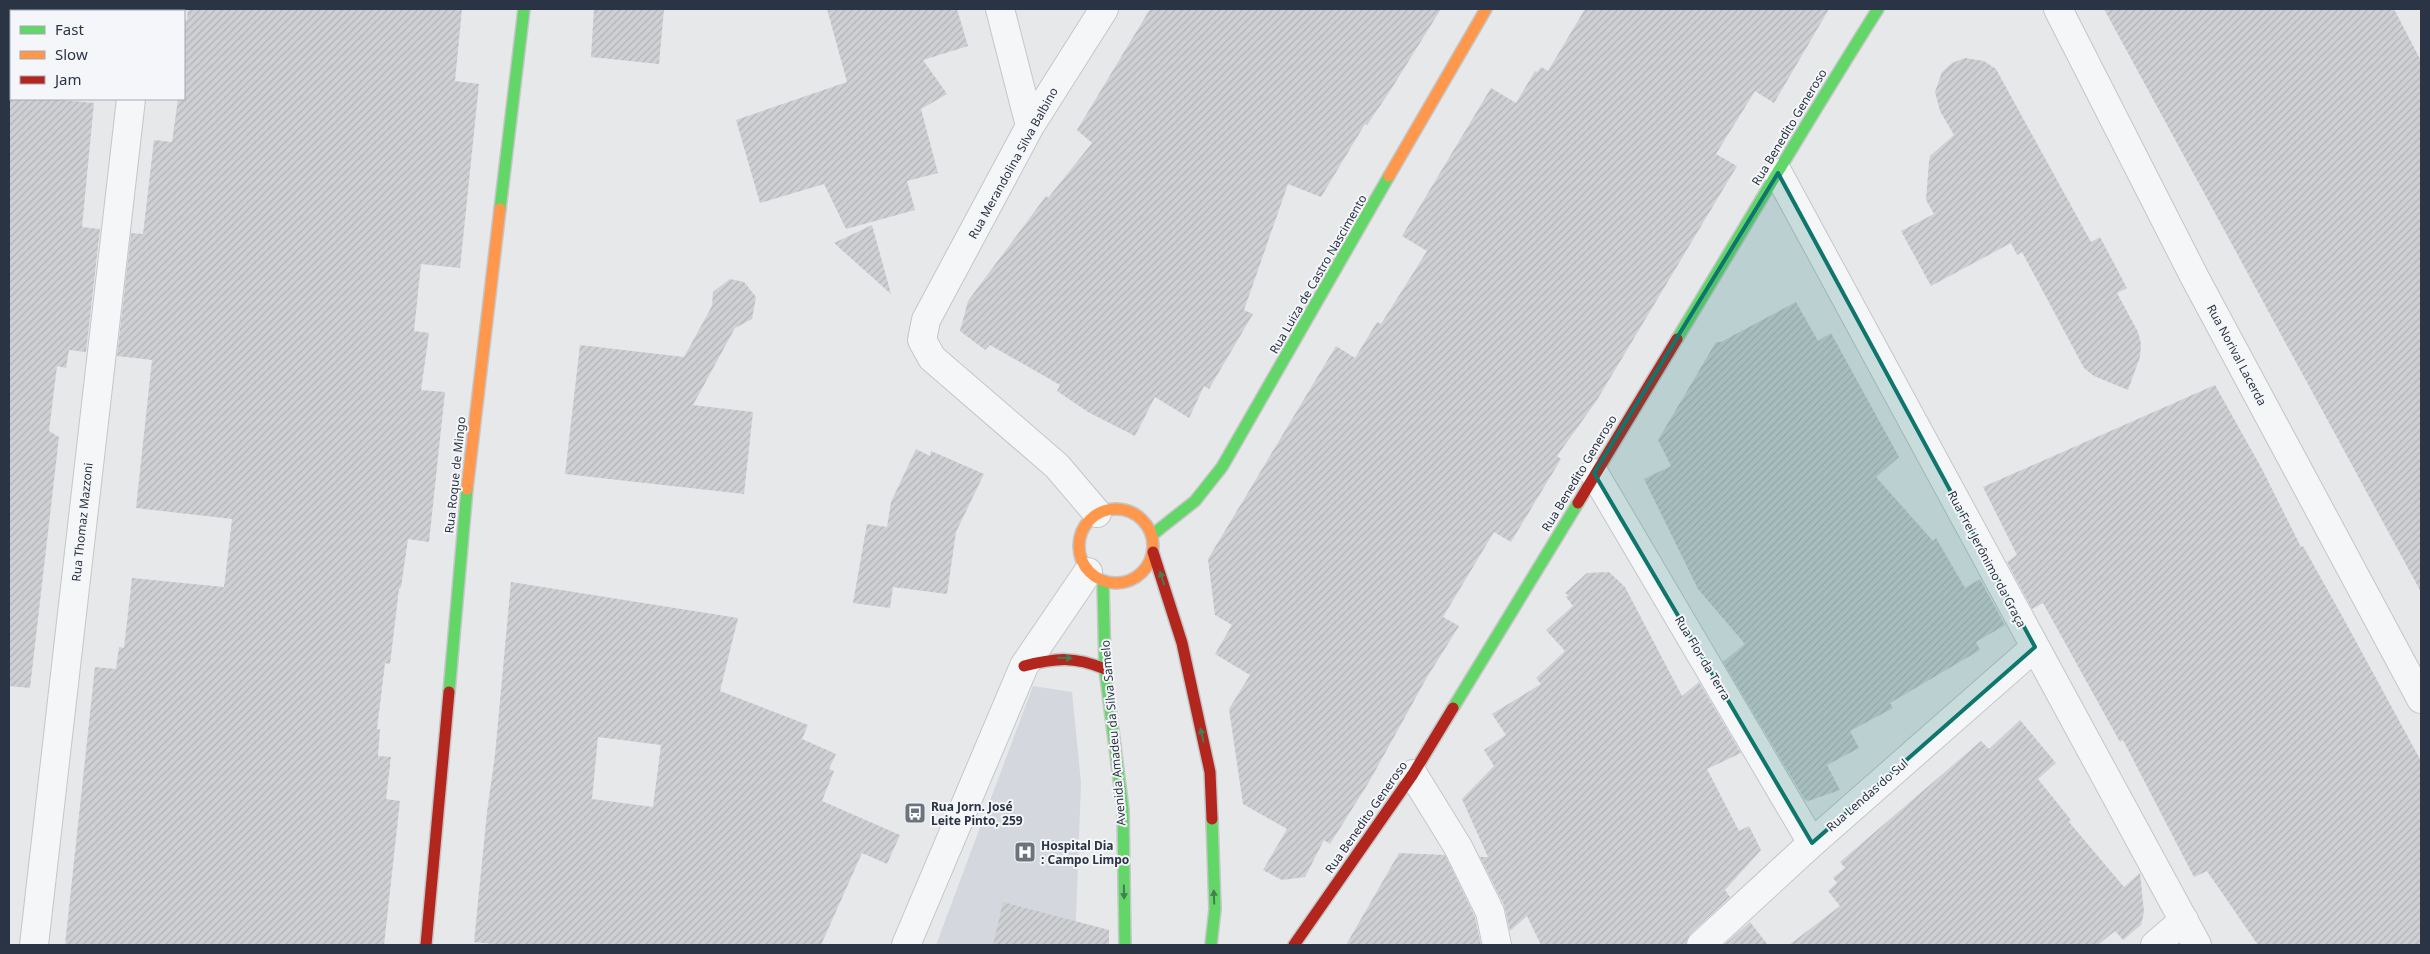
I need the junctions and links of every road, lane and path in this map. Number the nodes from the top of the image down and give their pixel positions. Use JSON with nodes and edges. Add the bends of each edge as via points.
{"nodes":[{"id":1,"x":524,"y":9,"type":"edge"},
{"id":2,"x":1000,"y":9,"type":"edge"},
{"id":3,"x":1104,"y":9,"type":"edge"},
{"id":4,"x":1486,"y":9,"type":"edge"},
{"id":5,"x":1878,"y":9,"type":"edge"},
{"id":6,"x":2058,"y":9,"type":"edge"},
{"id":7,"x":131,"y":100,"type":"edge"},
{"id":8,"x":1030,"y":126,"type":"junction"},
{"id":9,"x":1778,"y":173,"type":"junction"},
{"id":10,"x":1594,"y":473,"type":"junction"},
{"id":11,"x":1097,"y":514,"type":"junction"},
{"id":12,"x":1152,"y":535,"type":"junction"},
{"id":13,"x":1153,"y":552,"type":"junction"},
{"id":14,"x":1096,"y":577,"type":"junction"},
{"id":15,"x":2035,"y":647,"type":"junction"},
{"id":16,"x":1024,"y":666,"type":"junction"},
{"id":17,"x":1105,"y":669,"type":"junction"},
{"id":18,"x":2421,"y":699,"type":"edge"},
{"id":19,"x":1413,"y":774,"type":"junction"},
{"id":20,"x":1812,"y":843,"type":"junction"},
{"id":21,"x":2184,"y":920,"type":"junction"},
{"id":22,"x":34,"y":945,"type":"edge"},
{"id":23,"x":426,"y":945,"type":"edge"},
{"id":24,"x":906,"y":945,"type":"edge"},
{"id":25,"x":1125,"y":945,"type":"edge"},
{"id":26,"x":1211,"y":945,"type":"edge"},
{"id":27,"x":1294,"y":945,"type":"edge"},
{"id":28,"x":1497,"y":945,"type":"edge"},
{"id":29,"x":1701,"y":945,"type":"edge"},
{"id":30,"x":2155,"y":945,"type":"edge"},
{"id":31,"x":2197,"y":945,"type":"edge"}],
"edges":[{"from":1,"to":23,"type":"street","name":"Rua Roque de Mingo","via":[[468,468]]},
{"from":2,"to":8,"type":"street"},
{"from":3,"to":8,"type":"street","name":"Rua Merandolina Silva Balbino"},
{"from":4,"to":12,"type":"street","name":"Rua Luiza de Castro Nascimento","via":[[1222,467],[1195,501]]},
{"from":5,"to":9,"type":"street","name":"Rua Benedito Generoso","via":[[1800,132]]},
{"from":6,"to":18,"type":"street","name":"Rua Norival Lacerda","via":[[2196,278]]},
{"from":7,"to":22,"type":"street","name":"Rua Thomaz Mazzoni"},
{"from":8,"to":11,"type":"street","name":"Rua Merandolina Silva Balbino","via":[[926,320],[922,340],[932,358],[1057,466]]},
{"from":9,"to":10,"type":"street","name":"Rua Benedito Generoso"},
{"from":9,"to":15,"type":"street","name":"Rua Frei Jerônimo da Graça"},
{"from":10,"to":19,"type":"street","name":"Rua Benedito Generoso"},
{"from":10,"to":20,"type":"street","name":"Rua Flor da Terra"},
{"from":11,"to":12,"type":"street","via":[[1112,509],[1129,511],[1143,520]]},
{"from":11,"to":14,"type":"street","via":[[1085,526],[1079,540],[1080,558]]},
{"from":12,"to":13,"type":"street"},
{"from":13,"to":14,"type":"street","via":[[1148,567],[1135,579],[1119,584]]},
{"from":26,"to":13,"type":"street","one_way":true,"via":[[1215,909],[1210,772],[1182,643]]},
{"from":14,"to":16,"type":"street"},
{"from":14,"to":17,"type":"street","name":"Avenida Amadeu da Silva Samelo"},
{"from":15,"to":20,"type":"street","name":"Rua Lendas do Sul"},
{"from":15,"to":21,"type":"street","name":"Rua Frei Jerônimo da Graça"},
{"from":16,"to":17,"type":"street","one_way":true,"via":[[1060,657],[1085,660]]},
{"from":16,"to":24,"type":"street"},
{"from":17,"to":25,"type":"street","name":"Avenida Amadeu da Silva Samelo","one_way":true,"via":[[1122,810]]},
{"from":19,"to":27,"type":"street","name":"Rua Benedito Generoso"},
{"from":19,"to":28,"type":"street","via":[[1466,863],[1490,912]]},
{"from":20,"to":29,"type":"street","name":"Rua Lendas do Sul"},
{"from":21,"to":30,"type":"street"},
{"from":21,"to":31,"type":"street","name":"Rua Frei Jerônimo da Graça"}]}
